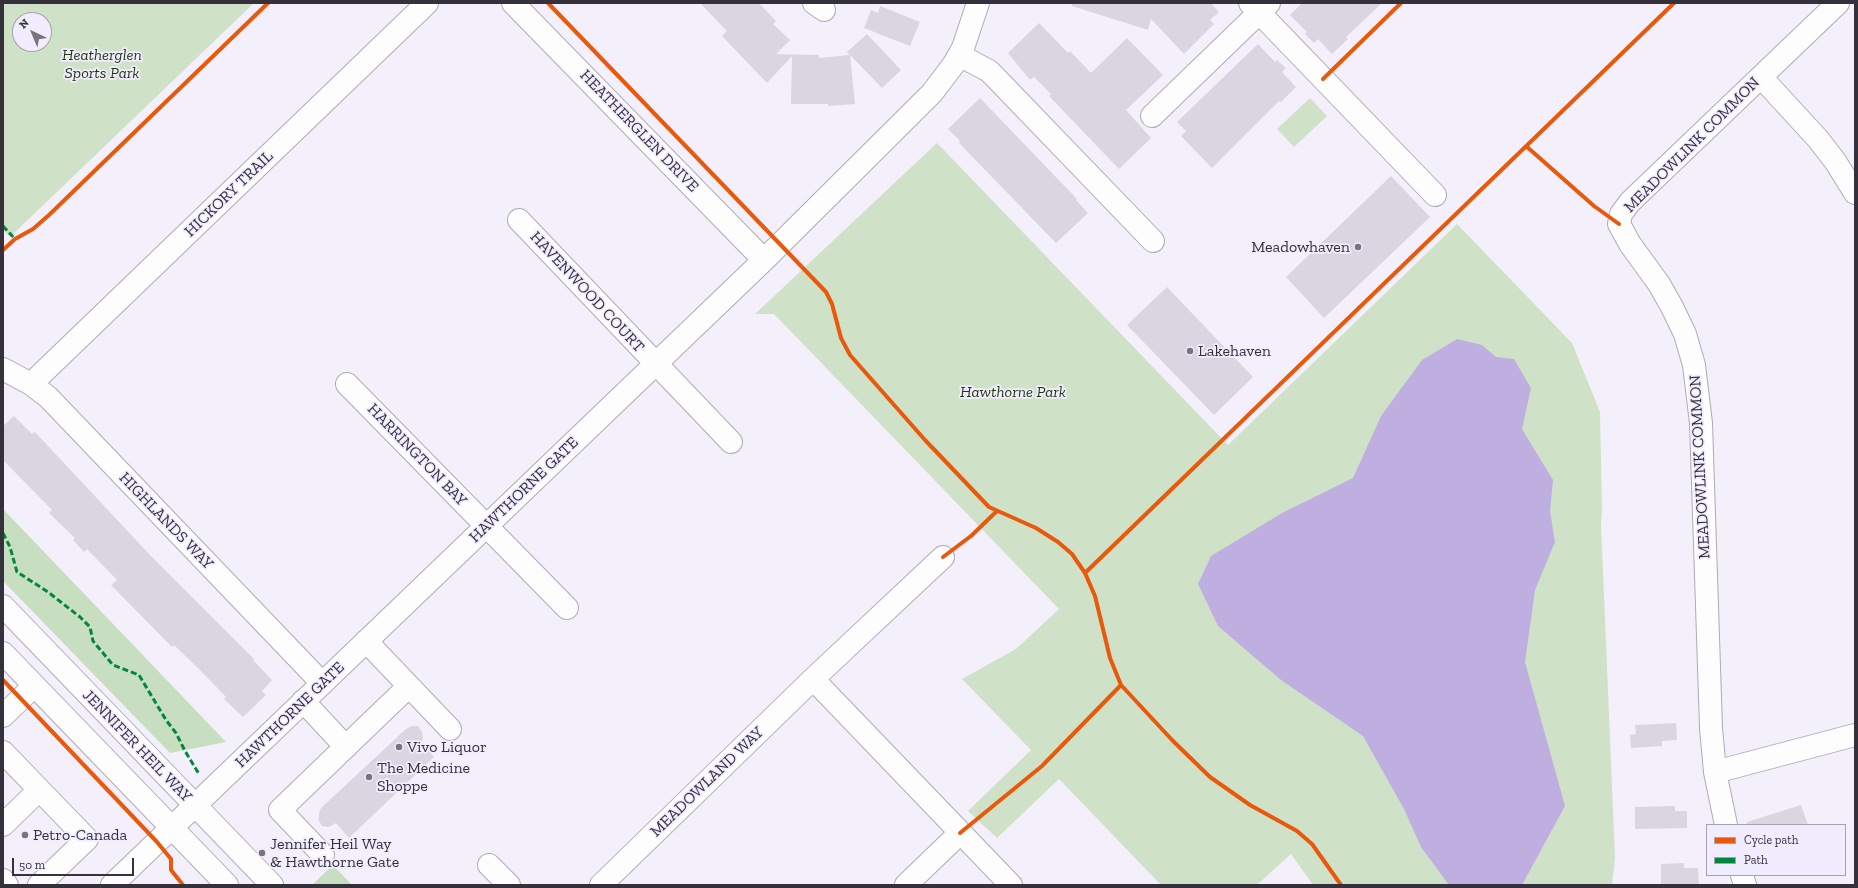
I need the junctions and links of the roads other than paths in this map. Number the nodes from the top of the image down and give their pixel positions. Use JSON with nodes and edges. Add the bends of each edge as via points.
{"nodes":[{"id":1,"x":427,"y":3,"type":"edge"},
{"id":2,"x":513,"y":3,"type":"edge"},
{"id":3,"x":978,"y":3,"type":"edge"},
{"id":4,"x":1838,"y":3,"type":"edge"},
{"id":5,"x":1259,"y":6,"type":"edge"},
{"id":6,"x":959,"y":55,"type":"junction"},
{"id":7,"x":1761,"y":76,"type":"junction"},
{"id":8,"x":1152,"y":116,"type":"dead end"},
{"id":9,"x":1855,"y":193,"type":"edge"},
{"id":10,"x":1435,"y":195,"type":"dead end"},
{"id":11,"x":519,"y":220,"type":"dead end"},
{"id":12,"x":1153,"y":241,"type":"dead end"},
{"id":13,"x":764,"y":260,"type":"junction"},
{"id":14,"x":656,"y":364,"type":"junction"},
{"id":15,"x":3,"y":369,"type":"edge"},
{"id":16,"x":31,"y":384,"type":"junction"},
{"id":17,"x":347,"y":384,"type":"dead end"},
{"id":18,"x":731,"y":442,"type":"dead end"},
{"id":19,"x":486,"y":526,"type":"junction"},
{"id":20,"x":943,"y":557,"type":"dead end"},
{"id":21,"x":3,"y":606,"type":"edge"},
{"id":22,"x":567,"y":608,"type":"dead end"},
{"id":23,"x":366,"y":641,"type":"junction"},
{"id":24,"x":3,"y":653,"type":"edge"},
{"id":25,"x":813,"y":679,"type":"junction"},
{"id":26,"x":322,"y":684,"type":"junction"},
{"id":27,"x":34,"y":686,"type":"junction"},
{"id":28,"x":409,"y":686,"type":"junction"},
{"id":29,"x":304,"y":701,"type":"junction"},
{"id":30,"x":3,"y":716,"type":"edge"},
{"id":31,"x":450,"y":729,"type":"dead end"},
{"id":32,"x":1855,"y":735,"type":"edge"},
{"id":33,"x":346,"y":747,"type":"junction"},
{"id":34,"x":3,"y":752,"type":"edge"},
{"id":35,"x":1715,"y":772,"type":"junction"},
{"id":36,"x":39,"y":790,"type":"junction"},
{"id":37,"x":196,"y":806,"type":"junction"},
{"id":38,"x":1726,"y":824,"type":"edge"},
{"id":39,"x":3,"y":825,"type":"edge"},
{"id":40,"x":172,"y":828,"type":"junction"},
{"id":41,"x":960,"y":833,"type":"junction"},
{"id":42,"x":323,"y":855,"type":"dead end"},
{"id":43,"x":490,"y":865,"type":"dead end"},
{"id":44,"x":3,"y":880,"type":"edge"},
{"id":45,"x":8,"y":885,"type":"edge"},
{"id":46,"x":39,"y":885,"type":"edge"},
{"id":47,"x":112,"y":885,"type":"edge"},
{"id":48,"x":227,"y":885,"type":"edge"},
{"id":49,"x":272,"y":885,"type":"edge"},
{"id":50,"x":509,"y":885,"type":"edge"},
{"id":51,"x":602,"y":885,"type":"edge"},
{"id":52,"x":906,"y":885,"type":"edge"},
{"id":53,"x":1011,"y":885,"type":"edge"}],
"edges":[{"from":1,"to":16,"type":"street","name":"HICKORY TRAIL"},
{"from":2,"to":13,"type":"street","name":"HEATHERGLEN DRIVE"},
{"from":3,"to":6,"type":"street","name":"HAWTHORNE GATE"},
{"from":4,"to":7,"type":"street","name":"MEADOWLINK COMMON"},
{"from":5,"to":8,"type":"street"},
{"from":5,"to":10,"type":"street"},
{"from":6,"to":12,"type":"street","via":[[989,71]]},
{"from":6,"to":13,"type":"street","name":"HAWTHORNE GATE","via":[[932,93]]},
{"from":7,"to":9,"type":"street","via":[[1818,139]]},
{"from":7,"to":35,"type":"street","name":"MEADOWLINK COMMON","via":[[1630,202],[1619,224],[1672,306],[1685,334],[1694,365],[1701,423],[1711,728]]},
{"from":11,"to":14,"type":"street","name":"HAVENWOOD COURT"},
{"from":13,"to":14,"type":"street","name":"HAWTHORNE GATE"},
{"from":14,"to":18,"type":"street","name":"HAVENWOOD COURT"},
{"from":14,"to":19,"type":"street","name":"HAWTHORNE GATE"},
{"from":15,"to":16,"type":"street","name":"HIGHLANDS WAY"},
{"from":16,"to":26,"type":"street","name":"HIGHLANDS WAY","via":[[48,397]]},
{"from":17,"to":19,"type":"street","name":"HARRINGTON BAY"},
{"from":19,"to":22,"type":"street","name":"HARRINGTON BAY"},
{"from":19,"to":23,"type":"street","name":"HAWTHORNE GATE"},
{"from":20,"to":25,"type":"street","name":"MEADOWLAND WAY"},
{"from":21,"to":37,"type":"street","name":"JENNIFER HEIL WAY"},
{"from":23,"to":26,"type":"street","name":"HAWTHORNE GATE"},
{"from":23,"to":28,"type":"street"},
{"from":24,"to":27,"type":"street","name":"JENNIFER HEIL WAY"},
{"from":25,"to":41,"type":"street"},
{"from":25,"to":51,"type":"street","name":"MEADOWLAND WAY"},
{"from":26,"to":29,"type":"street","name":"HAWTHORNE GATE"},
{"from":27,"to":30,"type":"street"},
{"from":27,"to":40,"type":"street","name":"JENNIFER HEIL WAY"},
{"from":28,"to":31,"type":"street"},
{"from":28,"to":33,"type":"street"},
{"from":29,"to":33,"type":"street"},
{"from":29,"to":37,"type":"street","name":"HAWTHORNE GATE"},
{"from":32,"to":35,"type":"street"},
{"from":33,"to":42,"type":"street","via":[[280,810]]},
{"from":34,"to":36,"type":"street"},
{"from":35,"to":38,"type":"street","name":"MEADOWLINK COMMON"},
{"from":36,"to":39,"type":"street"},
{"from":36,"to":46,"type":"street","via":[[87,839]]},
{"from":37,"to":40,"type":"street","name":"HAWTHORNE GATE"},
{"from":37,"to":49,"type":"street","name":"JENNIFER HEIL WAY"},
{"from":40,"to":47,"type":"street","name":"HAWTHORNE GATE"},
{"from":40,"to":48,"type":"street","name":"JENNIFER HEIL WAY"},
{"from":41,"to":52,"type":"street"},
{"from":41,"to":53,"type":"street"},
{"from":43,"to":50,"type":"street"},
{"from":44,"to":45,"type":"street"}]}
